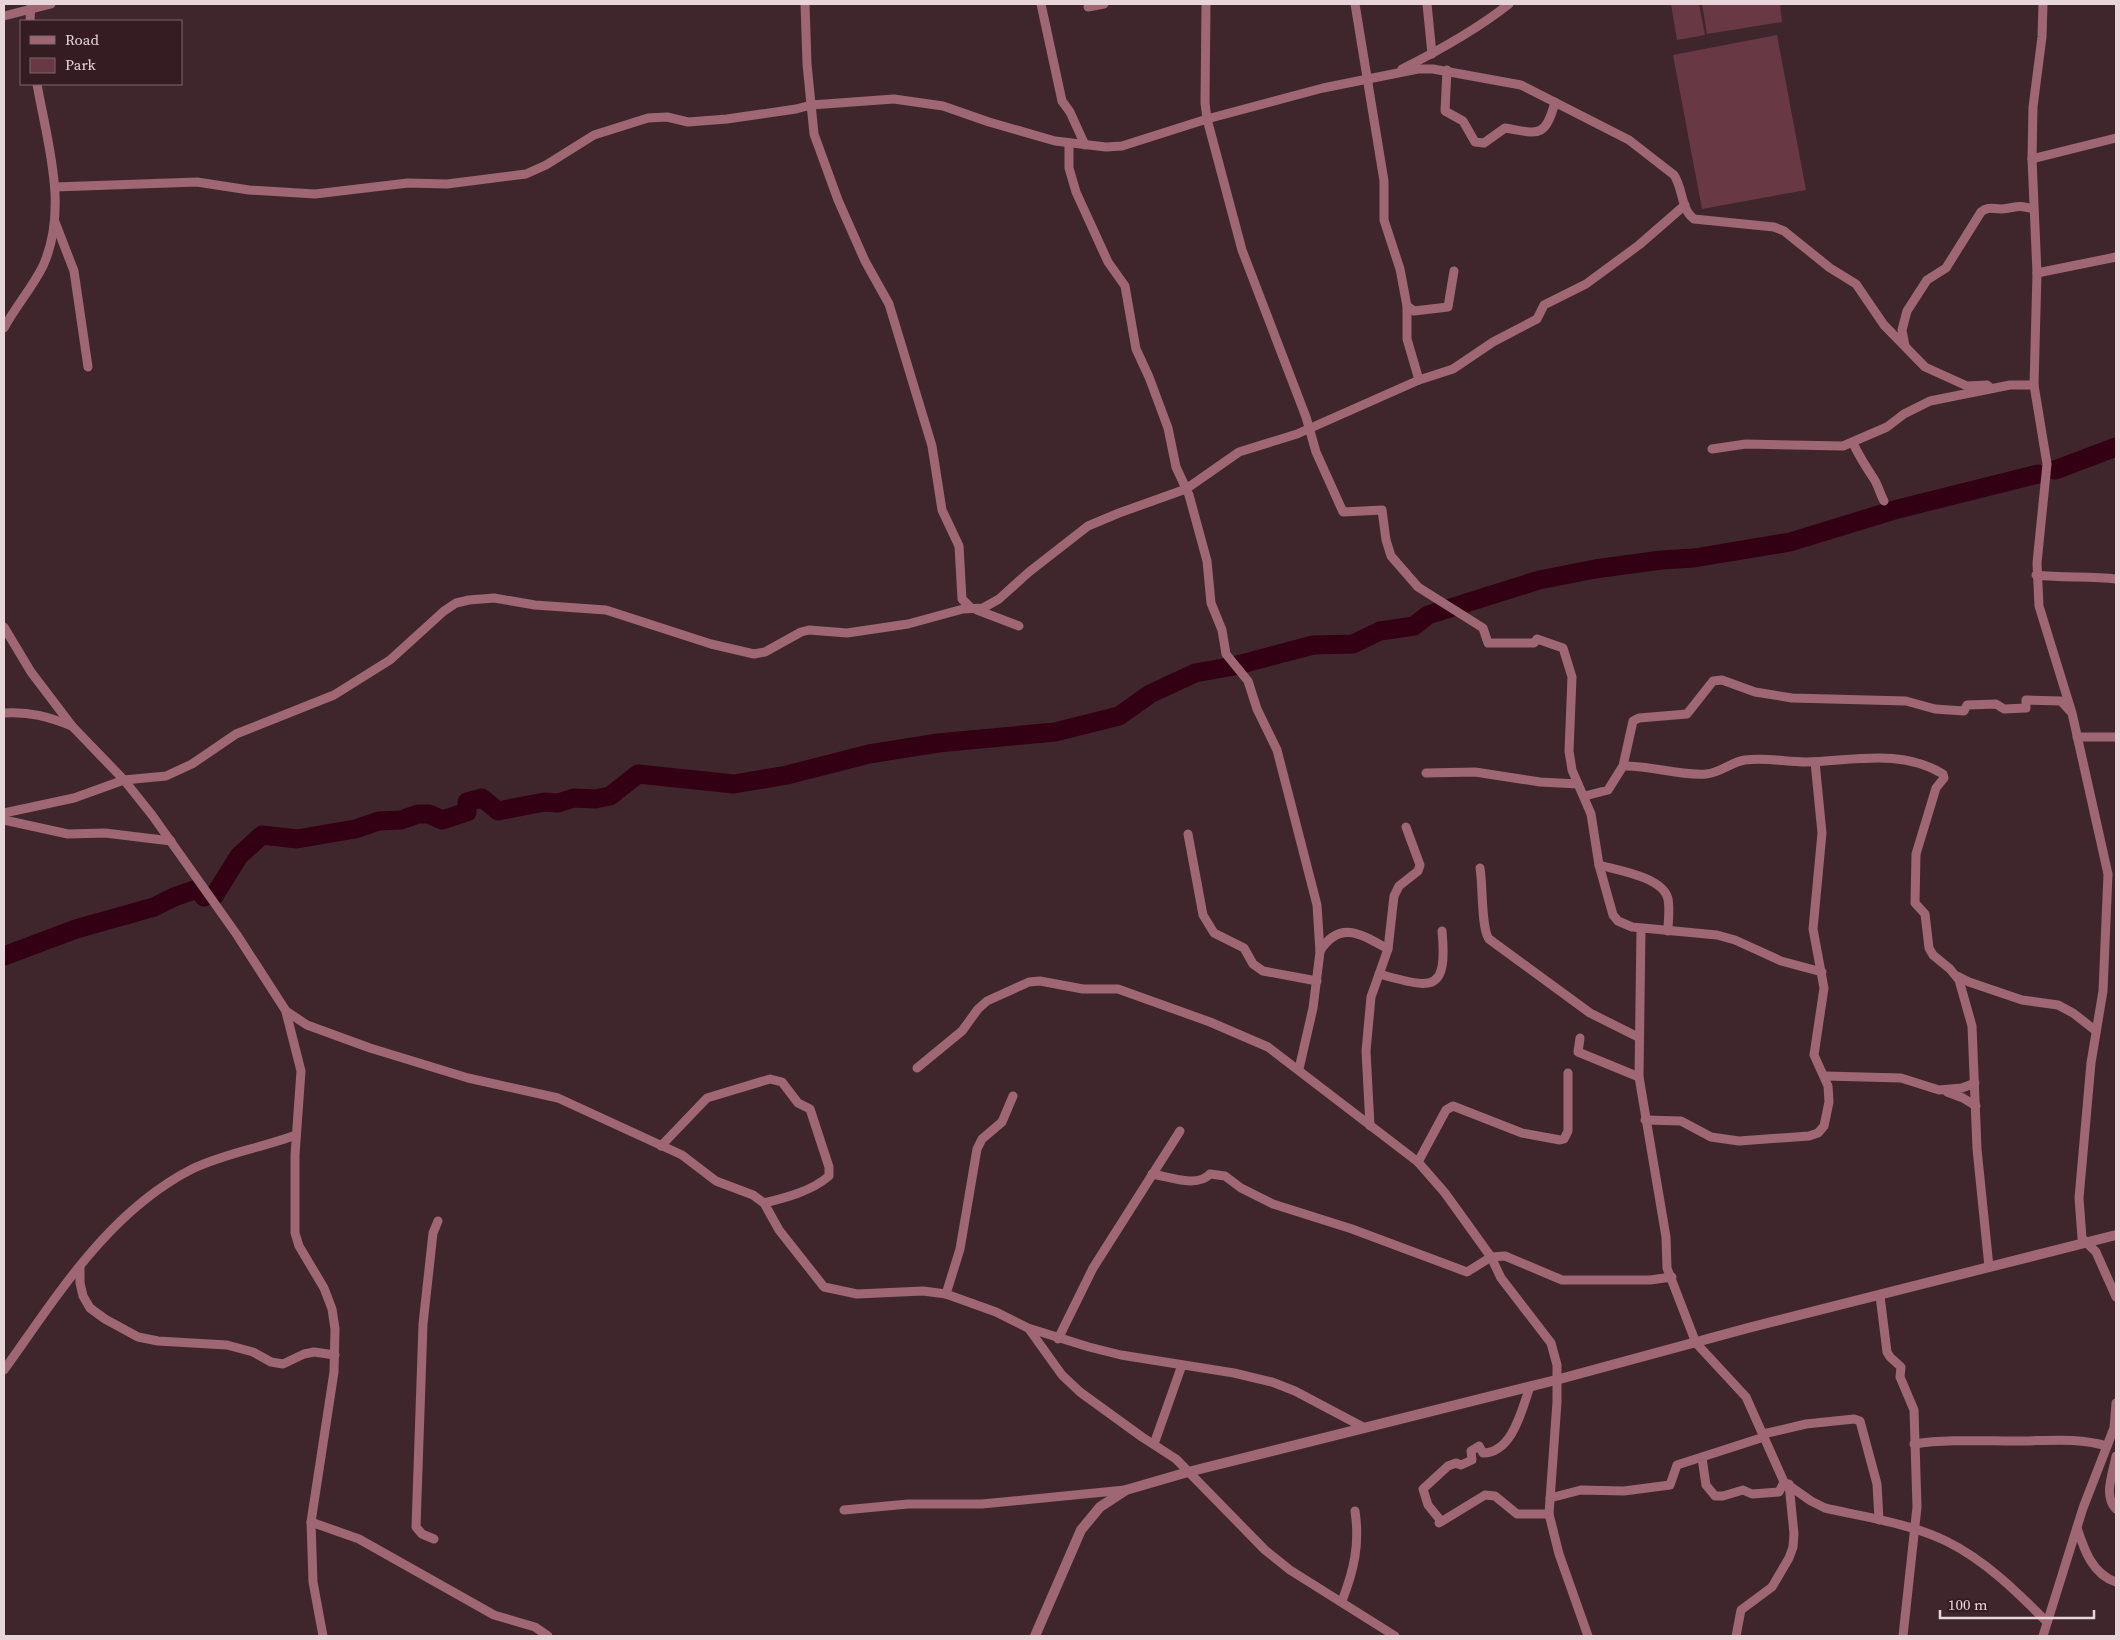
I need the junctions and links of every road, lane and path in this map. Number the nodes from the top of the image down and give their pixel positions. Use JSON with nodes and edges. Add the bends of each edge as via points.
{"nodes":[{"id":1,"x":51,"y":4,"type":"edge"},
{"id":2,"x":805,"y":4,"type":"edge"},
{"id":3,"x":1041,"y":4,"type":"edge"},
{"id":4,"x":1104,"y":4,"type":"edge"},
{"id":5,"x":1206,"y":4,"type":"edge"},
{"id":6,"x":1355,"y":4,"type":"edge"},
{"id":7,"x":1427,"y":4,"type":"edge"},
{"id":8,"x":1509,"y":4,"type":"edge"},
{"id":9,"x":2043,"y":4,"type":"edge"},
{"id":10,"x":30,"y":6,"type":"edge"},
{"id":11,"x":1088,"y":7,"type":"dead end"},
{"id":12,"x":4,"y":16,"type":"edge"},
{"id":13,"x":30,"y":20,"type":"edge"},
{"id":14,"x":1432,"y":54,"type":"junction"},
{"id":15,"x":1447,"y":70,"type":"junction"},
{"id":16,"x":1393,"y":74,"type":"junction"},
{"id":17,"x":1368,"y":78,"type":"junction"},
{"id":18,"x":37,"y":85,"type":"edge"},
{"id":19,"x":1555,"y":102,"type":"junction"},
{"id":20,"x":811,"y":105,"type":"junction"},
{"id":21,"x":1207,"y":119,"type":"junction"},
{"id":22,"x":2116,"y":138,"type":"edge"},
{"id":23,"x":1069,"y":143,"type":"junction"},
{"id":24,"x":1085,"y":145,"type":"junction"},
{"id":25,"x":2032,"y":159,"type":"junction"},
{"id":26,"x":55,"y":187,"type":"junction"},
{"id":27,"x":1685,"y":205,"type":"junction"},
{"id":28,"x":2034,"y":209,"type":"junction"},
{"id":29,"x":54,"y":220,"type":"junction"},
{"id":30,"x":2116,"y":257,"type":"edge"},
{"id":31,"x":1454,"y":271,"type":"dead end"},
{"id":32,"x":2037,"y":273,"type":"junction"},
{"id":33,"x":1407,"y":306,"type":"junction"},
{"id":34,"x":4,"y":328,"type":"edge"},
{"id":35,"x":1906,"y":349,"type":"junction"},
{"id":36,"x":88,"y":367,"type":"dead end"},
{"id":37,"x":1419,"y":380,"type":"junction"},
{"id":38,"x":2034,"y":385,"type":"junction"},
{"id":39,"x":1992,"y":388,"type":"junction"},
{"id":40,"x":1309,"y":428,"type":"junction"},
{"id":41,"x":1853,"y":443,"type":"junction"},
{"id":42,"x":1712,"y":449,"type":"dead end"},
{"id":43,"x":1186,"y":489,"type":"junction"},
{"id":44,"x":1884,"y":501,"type":"dead end"},
{"id":45,"x":2036,"y":575,"type":"junction"},
{"id":46,"x":2116,"y":579,"type":"edge"},
{"id":47,"x":973,"y":608,"type":"junction"},
{"id":48,"x":1019,"y":626,"type":"dead end"},
{"id":49,"x":4,"y":627,"type":"edge"},
{"id":50,"x":4,"y":713,"type":"edge"},
{"id":51,"x":2072,"y":713,"type":"junction"},
{"id":52,"x":72,"y":726,"type":"junction"},
{"id":53,"x":2078,"y":737,"type":"junction"},
{"id":54,"x":2116,"y":737,"type":"edge"},
{"id":55,"x":1815,"y":762,"type":"junction"},
{"id":56,"x":1623,"y":766,"type":"junction"},
{"id":57,"x":1426,"y":773,"type":"dead end"},
{"id":58,"x":124,"y":780,"type":"junction"},
{"id":59,"x":1578,"y":784,"type":"junction"},
{"id":60,"x":1585,"y":796,"type":"junction"},
{"id":61,"x":4,"y":813,"type":"edge"},
{"id":62,"x":4,"y":820,"type":"edge"},
{"id":63,"x":1406,"y":827,"type":"dead end"},
{"id":64,"x":1188,"y":834,"type":"dead end"},
{"id":65,"x":171,"y":841,"type":"junction"},
{"id":66,"x":1599,"y":866,"type":"junction"},
{"id":67,"x":1480,"y":868,"type":"dead end"},
{"id":68,"x":2112,"y":890,"type":"edge"},
{"id":69,"x":1641,"y":929,"type":"junction"},
{"id":70,"x":1442,"y":931,"type":"dead end"},
{"id":71,"x":1668,"y":931,"type":"junction"},
{"id":72,"x":1388,"y":949,"type":"junction"},
{"id":73,"x":1320,"y":952,"type":"junction"},
{"id":74,"x":1822,"y":972,"type":"junction"},
{"id":75,"x":1379,"y":974,"type":"junction"},
{"id":76,"x":1955,"y":974,"type":"junction"},
{"id":77,"x":1317,"y":981,"type":"junction"},
{"id":78,"x":286,"y":1011,"type":"junction"},
{"id":79,"x":2096,"y":1031,"type":"junction"},
{"id":80,"x":1638,"y":1037,"type":"junction"},
{"id":81,"x":1580,"y":1038,"type":"dead end"},
{"id":82,"x":917,"y":1068,"type":"dead end"},
{"id":83,"x":1299,"y":1069,"type":"junction"},
{"id":84,"x":1568,"y":1073,"type":"dead end"},
{"id":85,"x":1825,"y":1076,"type":"junction"},
{"id":86,"x":1639,"y":1078,"type":"junction"},
{"id":87,"x":1975,"y":1083,"type":"junction"},
{"id":88,"x":1939,"y":1090,"type":"junction"},
{"id":89,"x":1013,"y":1096,"type":"dead end"},
{"id":90,"x":1976,"y":1106,"type":"junction"},
{"id":91,"x":1645,"y":1120,"type":"junction"},
{"id":92,"x":1370,"y":1126,"type":"junction"},
{"id":93,"x":1180,"y":1131,"type":"dead end"},
{"id":94,"x":296,"y":1135,"type":"junction"},
{"id":95,"x":661,"y":1146,"type":"junction"},
{"id":96,"x":1418,"y":1162,"type":"junction"},
{"id":97,"x":1152,"y":1174,"type":"junction"},
{"id":98,"x":764,"y":1203,"type":"junction"},
{"id":99,"x":438,"y":1221,"type":"dead end"},
{"id":100,"x":2116,"y":1235,"type":"edge"},
{"id":101,"x":2087,"y":1243,"type":"junction"},
{"id":102,"x":1491,"y":1257,"type":"junction"},
{"id":103,"x":80,"y":1266,"type":"junction"},
{"id":104,"x":1989,"y":1267,"type":"junction"},
{"id":105,"x":1672,"y":1277,"type":"junction"},
{"id":106,"x":946,"y":1294,"type":"junction"},
{"id":107,"x":1880,"y":1296,"type":"junction"},
{"id":108,"x":2116,"y":1297,"type":"edge"},
{"id":109,"x":1028,"y":1328,"type":"junction"},
{"id":110,"x":1058,"y":1338,"type":"junction"},
{"id":111,"x":1696,"y":1343,"type":"junction"},
{"id":112,"x":335,"y":1355,"type":"junction"},
{"id":113,"x":1182,"y":1365,"type":"junction"},
{"id":114,"x":4,"y":1370,"type":"edge"},
{"id":115,"x":1556,"y":1380,"type":"junction"},
{"id":116,"x":1530,"y":1386,"type":"junction"},
{"id":117,"x":2116,"y":1403,"type":"edge"},
{"id":118,"x":1363,"y":1427,"type":"junction"},
{"id":119,"x":1763,"y":1436,"type":"junction"},
{"id":120,"x":1154,"y":1444,"type":"junction"},
{"id":121,"x":1914,"y":1444,"type":"junction"},
{"id":122,"x":2110,"y":1445,"type":"edge"},
{"id":123,"x":2116,"y":1456,"type":"edge"},
{"id":124,"x":1702,"y":1458,"type":"junction"},
{"id":125,"x":1188,"y":1472,"type":"junction"},
{"id":126,"x":1786,"y":1483,"type":"junction"},
{"id":127,"x":1126,"y":1490,"type":"junction"},
{"id":128,"x":1550,"y":1498,"type":"junction"},
{"id":129,"x":2116,"y":1509,"type":"edge"},
{"id":130,"x":844,"y":1510,"type":"dead end"},
{"id":131,"x":1355,"y":1511,"type":"dead end"},
{"id":132,"x":1549,"y":1514,"type":"junction"},
{"id":133,"x":1879,"y":1520,"type":"junction"},
{"id":134,"x":311,"y":1522,"type":"junction"},
{"id":135,"x":2077,"y":1528,"type":"junction"},
{"id":136,"x":1916,"y":1530,"type":"junction"},
{"id":137,"x":434,"y":1538,"type":"dead end"},
{"id":138,"x":2116,"y":1582,"type":"edge"},
{"id":139,"x":1342,"y":1601,"type":"junction"},
{"id":140,"x":2047,"y":1622,"type":"junction"},
{"id":141,"x":323,"y":1636,"type":"edge"},
{"id":142,"x":548,"y":1636,"type":"edge"},
{"id":143,"x":1035,"y":1636,"type":"edge"},
{"id":144,"x":1395,"y":1636,"type":"edge"},
{"id":145,"x":1588,"y":1636,"type":"edge"},
{"id":146,"x":1736,"y":1636,"type":"edge"},
{"id":147,"x":1903,"y":1636,"type":"edge"},
{"id":148,"x":2043,"y":1636,"type":"edge"}],
"edges":[{"from":1,"to":10,"type":"street"},
{"from":2,"to":20,"type":"street"},
{"from":3,"to":24,"type":"street","via":[[1062,102]]},
{"from":4,"to":11,"type":"street"},
{"from":5,"to":21,"type":"street"},
{"from":6,"to":17,"type":"street"},
{"from":7,"to":14,"type":"street"},
{"from":8,"to":14,"type":"street","via":[[1490,20]]},
{"from":9,"to":25,"type":"street","via":[[2033,107]]},
{"from":10,"to":12,"type":"street"},
{"from":10,"to":13,"type":"street"},
{"from":14,"to":16,"type":"street"},
{"from":15,"to":16,"type":"street","via":[[1418,69]]},
{"from":15,"to":19,"type":"street","via":[[1512,82]]},
{"from":15,"to":19,"type":"street","via":[[1446,111],[1464,121],[1472,138],[1479,143],[1505,128],[1529,133],[1541,130],[1549,121]]},
{"from":16,"to":17,"type":"street"},
{"from":17,"to":21,"type":"street"},
{"from":17,"to":33,"type":"street","via":[[1384,181],[1384,220],[1400,269]]},
{"from":18,"to":26,"type":"street"},
{"from":19,"to":27,"type":"street","via":[[1620,135],[1674,175]]},
{"from":20,"to":23,"type":"street","via":[[907,100],[943,106]]},
{"from":20,"to":26,"type":"street","via":[[727,119],[688,122],[667,117],[648,118],[594,135],[526,174],[447,184],[408,182],[315,194],[249,190],[197,182]]},
{"from":20,"to":47,"type":"street","via":[[814,134],[838,200],[865,261],[889,304],[932,446],[942,510],[959,546],[962,599]]},
{"from":21,"to":24,"type":"street","via":[[1122,146]]},
{"from":21,"to":40,"type":"street","via":[[1242,250]]},
{"from":22,"to":25,"type":"street"},
{"from":23,"to":24,"type":"street"},
{"from":23,"to":43,"type":"street","via":[[1072,179],[1108,262],[1123,280],[1136,349],[1165,419],[1176,467]]},
{"from":25,"to":28,"type":"street"},
{"from":26,"to":29,"type":"street"},
{"from":27,"to":35,"type":"street","via":[[1690,216],[1699,222],[1774,227],[1784,231],[1830,268],[1856,284]]},
{"from":27,"to":37,"type":"street","via":[[1639,245],[1586,284],[1544,305],[1538,319],[1493,342],[1448,372]]},
{"from":28,"to":32,"type":"street"},
{"from":28,"to":35,"type":"street","via":[[2016,205],[2002,209],[1987,208],[1981,212],[1946,268],[1927,280],[1907,311],[1902,330]]},
{"from":29,"to":34,"type":"street","via":[[44,263]]},
{"from":29,"to":36,"type":"street","via":[[74,271]]},
{"from":30,"to":32,"type":"street"},
{"from":31,"to":33,"type":"street","via":[[1448,307],[1414,310]]},
{"from":32,"to":38,"type":"street"},
{"from":33,"to":37,"type":"street","via":[[1407,338]]},
{"from":35,"to":39,"type":"street","via":[[1925,367],[1946,378],[1967,386],[1987,385]]},
{"from":37,"to":40,"type":"street"},
{"from":38,"to":39,"type":"street"},
{"from":38,"to":45,"type":"street","via":[[2047,464]]},
{"from":39,"to":41,"type":"street","via":[[1930,401]]},
{"from":40,"to":43,"type":"street","via":[[1239,452]]},
{"from":40,"to":59,"type":"street","via":[[1343,512],[1382,510],[1391,556],[1418,587],[1483,628],[1488,643],[1534,643],[1537,639],[1564,648],[1573,694],[1569,752]]},
{"from":41,"to":42,"type":"street","via":[[1843,446],[1746,444]]},
{"from":41,"to":44,"type":"street"},
{"from":43,"to":47,"type":"street","via":[[1088,526],[993,603]]},
{"from":43,"to":73,"type":"street","via":[[1209,568],[1211,603],[1222,630],[1226,654],[1248,681],[1277,750],[1317,905]]},
{"from":45,"to":46,"type":"street"},
{"from":45,"to":51,"type":"street","via":[[2040,606]]},
{"from":47,"to":48,"type":"street"},
{"from":47,"to":58,"type":"street","via":[[908,624],[847,633],[809,630],[765,652],[754,654],[711,644],[606,610],[494,598],[469,600],[444,611],[390,660],[334,695],[236,734],[192,764],[166,776]]},
{"from":49,"to":52,"type":"street","via":[[31,672]]},
{"from":50,"to":52,"type":"street","via":[[29,713]]},
{"from":51,"to":53,"type":"street"},
{"from":51,"to":56,"type":"street","via":[[2061,701],[2026,700],[2026,708],[2004,709],[1996,704],[1967,705],[1964,711],[1935,709],[1906,701],[1792,698],[1713,681],[1687,714],[1633,721]]},
{"from":52,"to":58,"type":"street"},
{"from":53,"to":54,"type":"street"},
{"from":53,"to":68,"type":"street"},
{"from":55,"to":56,"type":"street","via":[[1743,760],[1720,771],[1699,774]]},
{"from":55,"to":74,"type":"street","via":[[1822,832],[1813,929]]},
{"from":55,"to":76,"type":"street","via":[[1902,758],[1943,774],[1916,854],[1916,903],[1925,914],[1929,948]]},
{"from":56,"to":60,"type":"street","via":[[1608,790]]},
{"from":57,"to":59,"type":"street","via":[[1475,772]]},
{"from":58,"to":61,"type":"street","via":[[74,798]]},
{"from":58,"to":65,"type":"street"},
{"from":59,"to":60,"type":"street"},
{"from":60,"to":66,"type":"street","via":[[1594,828]]},
{"from":62,"to":65,"type":"street","via":[[68,834],[104,833]]},
{"from":63,"to":72,"type":"street","via":[[1420,865],[1399,886],[1394,896]]},
{"from":64,"to":77,"type":"street","via":[[1203,915],[1214,932],[1244,948],[1253,964],[1263,972]]},
{"from":65,"to":78,"type":"street"},
{"from":66,"to":69,"type":"street","via":[[1613,915],[1624,924]]},
{"from":66,"to":71,"type":"street","via":[[1646,879],[1664,891],[1668,898]]},
{"from":67,"to":80,"type":"street","via":[[1485,932],[1489,939],[1590,1013]]},
{"from":68,"to":79,"type":"street"},
{"from":69,"to":71,"type":"street"},
{"from":69,"to":80,"type":"street"},
{"from":70,"to":75,"type":"street","via":[[1444,969],[1432,983],[1411,983]]},
{"from":71,"to":74,"type":"street","via":[[1717,935],[1781,961]]},
{"from":72,"to":73,"type":"street","via":[[1352,932],[1333,936]]},
{"from":72,"to":75,"type":"street"},
{"from":73,"to":77,"type":"street"},
{"from":74,"to":85,"type":"street","via":[[1824,1004],[1814,1055]]},
{"from":75,"to":92,"type":"street","via":[[1371,997],[1366,1042]]},
{"from":76,"to":79,"type":"street","via":[[2022,1000],[2058,1005]]},
{"from":76,"to":87,"type":"street","via":[[1971,1018]]},
{"from":77,"to":83,"type":"street"},
{"from":78,"to":94,"type":"street","via":[[301,1071]]},
{"from":78,"to":95,"type":"street","via":[[307,1025],[370,1048],[468,1078],[558,1098]]},
{"from":79,"to":101,"type":"street","via":[[2079,1198],[2081,1234]]},
{"from":80,"to":86,"type":"street"},
{"from":81,"to":86,"type":"street","via":[[1578,1052]]},
{"from":82,"to":83,"type":"street","via":[[962,1030],[987,1001],[1034,981],[1083,989],[1118,989],[1260,1043]]},
{"from":83,"to":92,"type":"street"},
{"from":84,"to":96,"type":"street","via":[[1568,1131],[1564,1139],[1522,1133],[1453,1106],[1446,1110]]},
{"from":85,"to":88,"type":"street","via":[[1901,1078]]},
{"from":85,"to":91,"type":"street","via":[[1827,1115],[1824,1126],[1809,1136],[1739,1141],[1712,1137],[1681,1121]]},
{"from":86,"to":91,"type":"street"},
{"from":87,"to":88,"type":"street"},
{"from":87,"to":90,"type":"street"},
{"from":88,"to":90,"type":"street"},
{"from":89,"to":106,"type":"street","via":[[1002,1122],[982,1139],[977,1150],[960,1249]]},
{"from":90,"to":104,"type":"street"},
{"from":91,"to":105,"type":"street","via":[[1666,1237],[1667,1268]]},
{"from":92,"to":96,"type":"street"},
{"from":93,"to":97,"type":"street"},
{"from":94,"to":103,"type":"street","via":[[232,1152],[164,1185],[119,1220]]},
{"from":94,"to":112,"type":"street","via":[[295,1233],[329,1299],[335,1329]]},
{"from":95,"to":98,"type":"street","via":[[682,1155],[716,1181],[753,1195]]},
{"from":95,"to":98,"type":"street","via":[[707,1098],[770,1079],[782,1082],[798,1102],[810,1109],[829,1176],[823,1182]]},
{"from":96,"to":102,"type":"street"},
{"from":97,"to":102,"type":"street","via":[[1198,1182],[1210,1174],[1219,1173],[1273,1204],[1352,1229],[1461,1271],[1467,1272]]},
{"from":97,"to":110,"type":"street","via":[[1093,1268]]},
{"from":98,"to":106,"type":"street","via":[[779,1230],[824,1286],[857,1294],[923,1291]]},
{"from":99,"to":137,"type":"street","via":[[433,1233],[423,1324],[416,1472],[416,1528]]},
{"from":100,"to":101,"type":"street"},
{"from":101,"to":104,"type":"street"},
{"from":101,"to":108,"type":"street","via":[[2096,1252]]},
{"from":102,"to":105,"type":"street","via":[[1505,1256],[1562,1280]]},
{"from":102,"to":115,"type":"street","via":[[1502,1278],[1548,1336],[1556,1355]]},
{"from":103,"to":112,"type":"street","via":[[83,1296],[90,1308],[138,1337],[158,1342],[227,1345],[283,1364],[314,1352]]},
{"from":103,"to":114,"type":"street"},
{"from":104,"to":107,"type":"street"},
{"from":105,"to":111,"type":"street"},
{"from":106,"to":109,"type":"street","via":[[996,1312]]},
{"from":107,"to":111,"type":"street"},
{"from":107,"to":121,"type":"street","via":[[1888,1352],[1901,1367],[1900,1377],[1914,1410]]},
{"from":109,"to":110,"type":"street"},
{"from":109,"to":120,"type":"street","via":[[1062,1375],[1080,1392]]},
{"from":110,"to":113,"type":"street","via":[[1121,1356]]},
{"from":111,"to":115,"type":"street"},
{"from":111,"to":119,"type":"street","via":[[1746,1397]]},
{"from":112,"to":134,"type":"street"},
{"from":113,"to":118,"type":"street","via":[[1272,1382]]},
{"from":113,"to":120,"type":"street"},
{"from":115,"to":116,"type":"street"},
{"from":115,"to":128,"type":"street"},
{"from":116,"to":118,"type":"street"},
{"from":116,"to":132,"type":"street","via":[[1514,1431],[1508,1438],[1489,1453],[1483,1453],[1479,1446],[1471,1450],[1472,1460],[1448,1466],[1423,1489],[1428,1505],[1440,1522],[1485,1494],[1495,1496],[1518,1514]]},
{"from":117,"to":122,"type":"street"},
{"from":118,"to":125,"type":"street"},
{"from":119,"to":124,"type":"street"},
{"from":119,"to":126,"type":"street"},
{"from":119,"to":133,"type":"street","via":[[1806,1424],[1860,1421],[1877,1484]]},
{"from":120,"to":125,"type":"street"},
{"from":121,"to":122,"type":"street","via":[[2070,1439]]},
{"from":121,"to":136,"type":"street"},
{"from":122,"to":135,"type":"street"},
{"from":123,"to":129,"type":"street","via":[[2109,1494]]},
{"from":124,"to":126,"type":"street","via":[[1706,1485],[1715,1496],[1743,1490],[1752,1494],[1779,1492]]},
{"from":124,"to":128,"type":"street","via":[[1677,1465],[1670,1485],[1624,1491],[1582,1490]]},
{"from":125,"to":127,"type":"street"},
{"from":125,"to":139,"type":"street","via":[[1266,1550],[1290,1570]]},
{"from":126,"to":133,"type":"street","via":[[1825,1508]]},
{"from":126,"to":146,"type":"street","via":[[1793,1547],[1772,1587],[1741,1610]]},
{"from":127,"to":130,"type":"street","via":[[982,1504],[908,1504]]},
{"from":127,"to":143,"type":"street","via":[[1100,1507],[1081,1530]]},
{"from":128,"to":132,"type":"street"},
{"from":131,"to":139,"type":"street","via":[[1358,1533],[1354,1572]]},
{"from":132,"to":145,"type":"street","via":[[1559,1554]]},
{"from":133,"to":136,"type":"street"},
{"from":134,"to":141,"type":"street","via":[[315,1596]]},
{"from":134,"to":142,"type":"street","via":[[359,1538],[494,1615],[535,1627]]},
{"from":135,"to":138,"type":"street","via":[[2086,1555],[2102,1574]]},
{"from":135,"to":140,"type":"street"},
{"from":136,"to":140,"type":"street","via":[[1963,1551],[2011,1586]]},
{"from":136,"to":147,"type":"street"},
{"from":139,"to":144,"type":"street"},
{"from":140,"to":148,"type":"street"}]}
